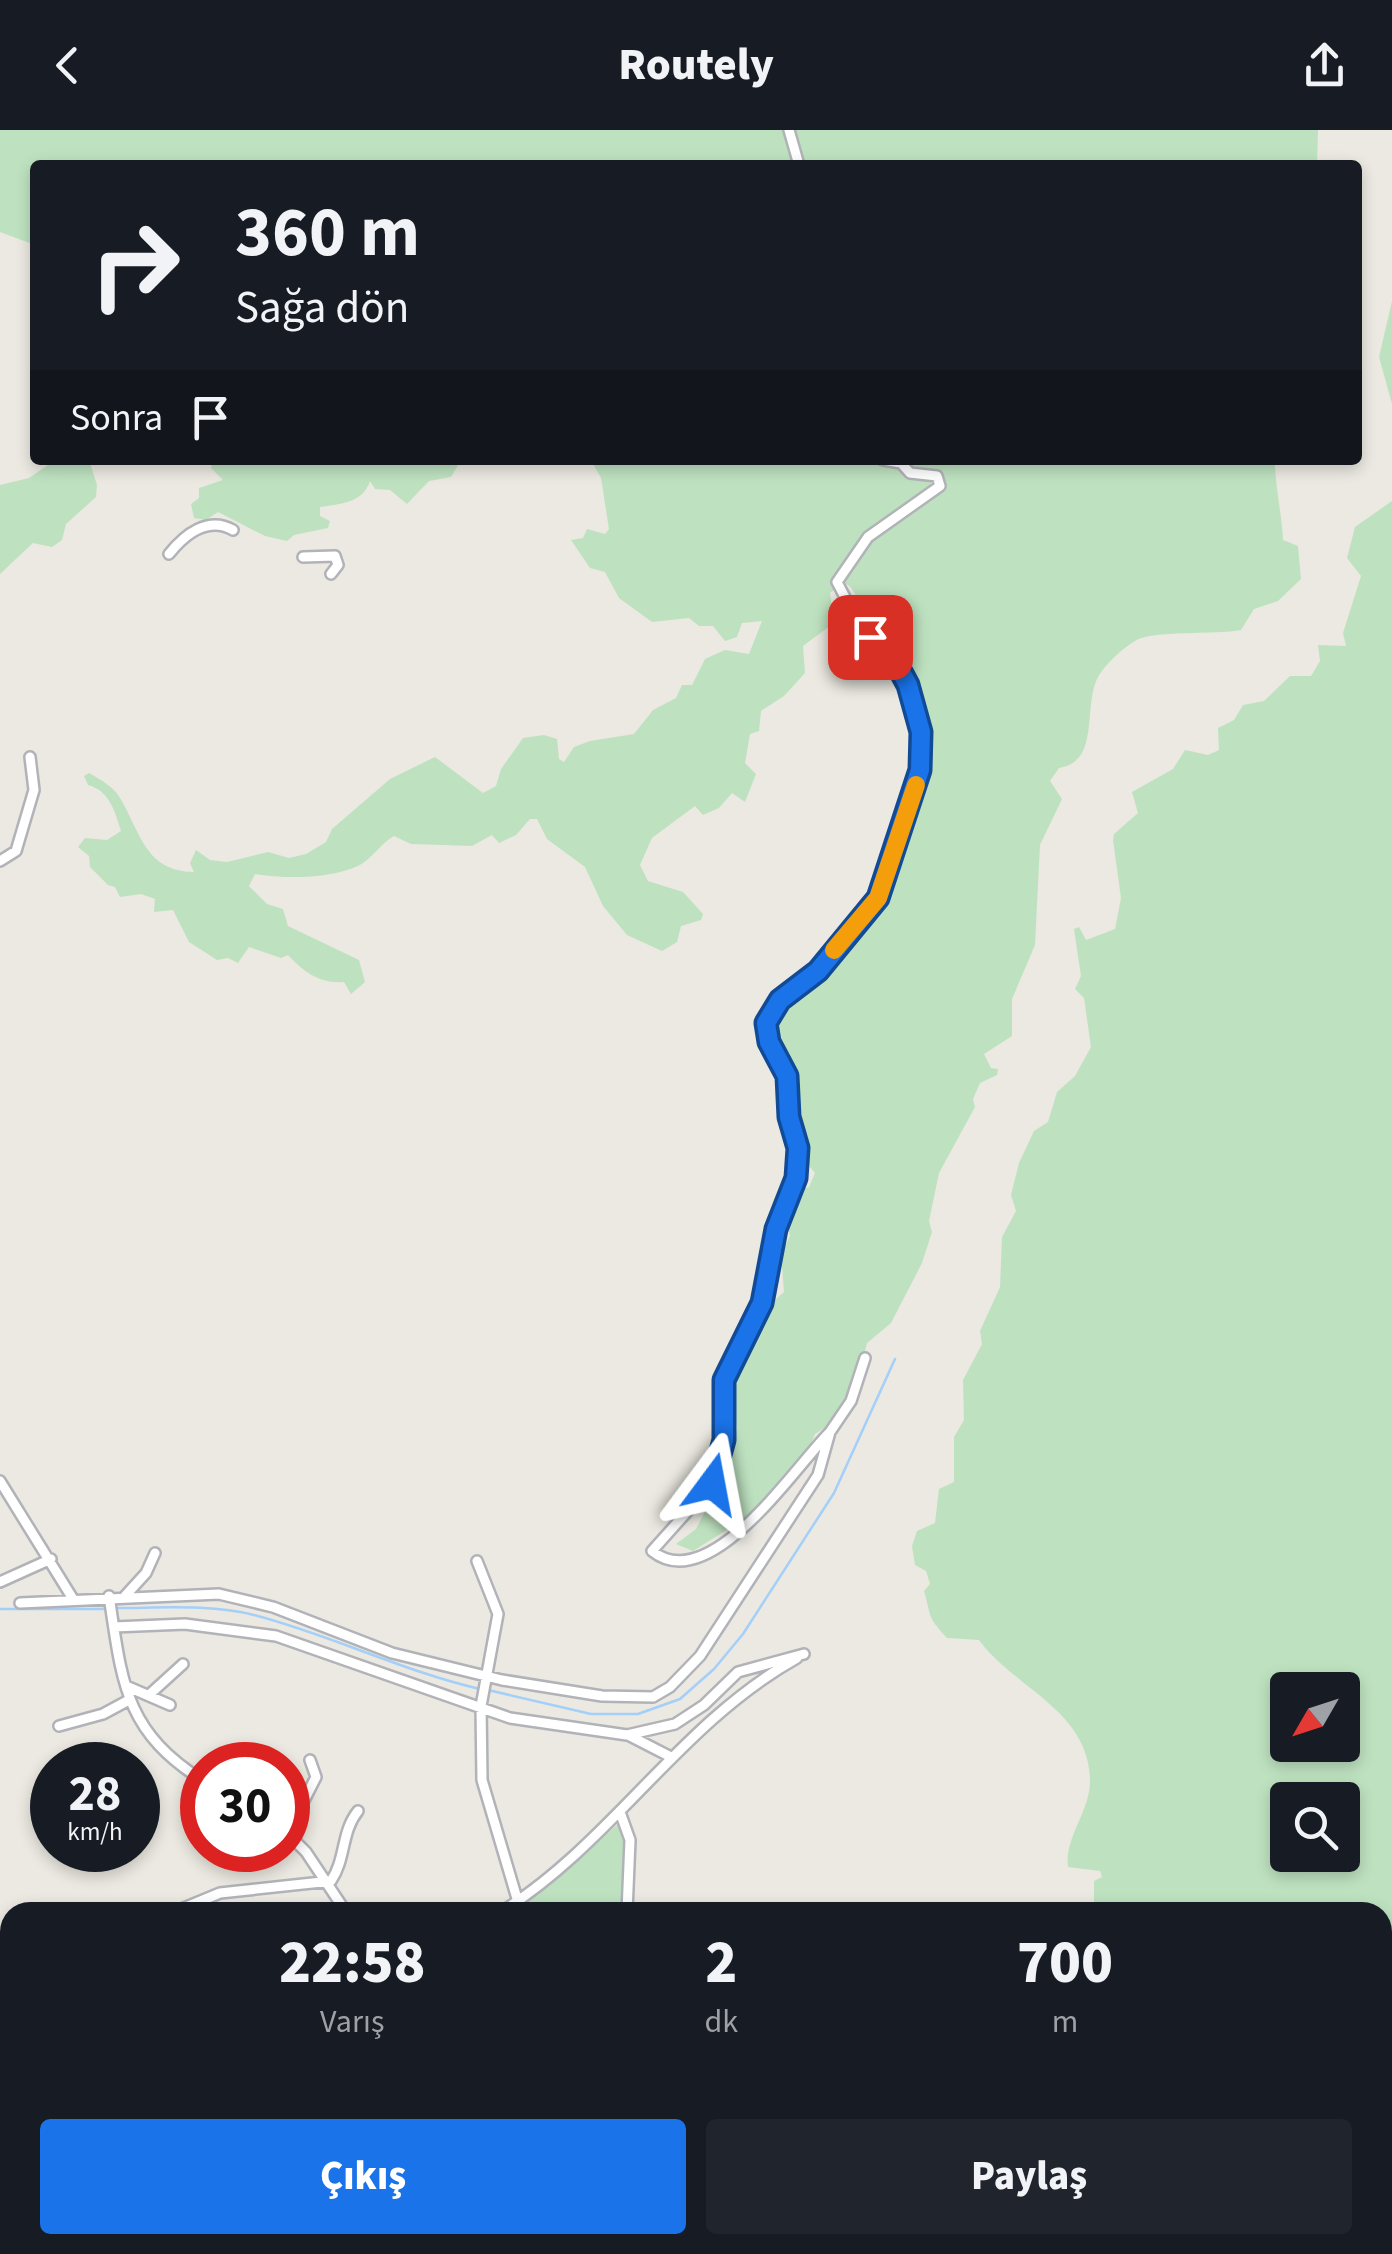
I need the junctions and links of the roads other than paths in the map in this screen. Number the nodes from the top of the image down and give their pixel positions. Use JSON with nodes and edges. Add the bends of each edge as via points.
{"nodes":[{"id":1,"x":789,"y":130,"type":"edge"},
{"id":2,"x":798,"y":160,"type":"edge"},
{"id":3,"x":903,"y":465,"type":"edge"},
{"id":4,"x":233,"y":530,"type":"dead end"},
{"id":5,"x":169,"y":554,"type":"dead end"},
{"id":6,"x":304,"y":557,"type":"dead end"},
{"id":7,"x":331,"y":574,"type":"dead end"},
{"id":8,"x":30,"y":758,"type":"dead end"},
{"id":9,"x":0,"y":861,"type":"edge"},
{"id":10,"x":865,"y":1358,"type":"dead end"},
{"id":11,"x":830,"y":1432,"type":"junction"},
{"id":12,"x":0,"y":1481,"type":"edge"},
{"id":13,"x":155,"y":1554,"type":"dead end"},
{"id":14,"x":51,"y":1559,"type":"junction"},
{"id":15,"x":477,"y":1561,"type":"dead end"},
{"id":16,"x":0,"y":1582,"type":"edge"},
{"id":17,"x":109,"y":1596,"type":"junction"},
{"id":18,"x":125,"y":1596,"type":"junction"},
{"id":19,"x":73,"y":1599,"type":"junction"},
{"id":20,"x":20,"y":1603,"type":"dead end"},
{"id":21,"x":114,"y":1628,"type":"junction"},
{"id":22,"x":184,"y":1664,"type":"dead end"},
{"id":23,"x":484,"y":1675,"type":"junction"},
{"id":24,"x":126,"y":1686,"type":"junction"},
{"id":25,"x":150,"y":1694,"type":"junction"},
{"id":26,"x":129,"y":1700,"type":"junction"},
{"id":27,"x":170,"y":1705,"type":"dead end"},
{"id":28,"x":481,"y":1706,"type":"junction"},
{"id":29,"x":59,"y":1726,"type":"dead end"},
{"id":30,"x":627,"y":1735,"type":"junction"},
{"id":31,"x":669,"y":1756,"type":"junction"},
{"id":32,"x":310,"y":1760,"type":"dead end"},
{"id":33,"x":180,"y":1762,"type":"edge"},
{"id":34,"x":310,"y":1789,"type":"edge"},
{"id":35,"x":358,"y":1812,"type":"dead end"},
{"id":36,"x":620,"y":1812,"type":"junction"},
{"id":37,"x":310,"y":1859,"type":"edge"},
{"id":38,"x":324,"y":1884,"type":"junction"},
{"id":39,"x":197,"y":1902,"type":"edge"},
{"id":40,"x":338,"y":1902,"type":"edge"},
{"id":41,"x":518,"y":1902,"type":"joint"},
{"id":42,"x":627,"y":1902,"type":"edge"}],
"edges":[{"from":1,"to":2,"type":"street"},
{"from":3,"to":11,"type":"street","via":[[910,474],[937,476],[940,486],[868,537],[837,582],[859,624],[902,669],[921,732],[920,770],[878,898],[818,971],[770,1013],[769,1042],[787,1076],[796,1178],[776,1229],[762,1303],[724,1380],[724,1440],[712,1484],[652,1551],[674,1559],[724,1543],[770,1504]]},
{"from":4,"to":5,"type":"street","via":[[204,525]]},
{"from":6,"to":7,"type":"street","via":[[335,556]]},
{"from":8,"to":9,"type":"street","via":[[34,790],[16,851]]},
{"from":10,"to":11,"type":"street","via":[[851,1401]]},
{"from":11,"to":23,"type":"street","via":[[818,1475],[793,1516],[700,1656],[662,1693],[602,1696]]},
{"from":12,"to":14,"type":"street"},
{"from":13,"to":18,"type":"street"},
{"from":14,"to":16,"type":"street"},
{"from":14,"to":19,"type":"street"},
{"from":15,"to":23,"type":"street","via":[[498,1614]]},
{"from":17,"to":18,"type":"street"},
{"from":17,"to":19,"type":"street"},
{"from":17,"to":21,"type":"street"},
{"from":18,"to":23,"type":"street","via":[[218,1594],[273,1607],[392,1653]]},
{"from":19,"to":20,"type":"street"},
{"from":21,"to":24,"type":"street"},
{"from":21,"to":28,"type":"street","via":[[185,1624],[276,1636]]},
{"from":22,"to":25,"type":"street"},
{"from":23,"to":28,"type":"street"},
{"from":24,"to":25,"type":"street"},
{"from":24,"to":26,"type":"street"},
{"from":25,"to":27,"type":"street"},
{"from":26,"to":29,"type":"street"},
{"from":26,"to":33,"type":"street","via":[[147,1736]]},
{"from":28,"to":30,"type":"street","via":[[510,1718]]},
{"from":28,"to":41,"type":"street","via":[[482,1780]]},
{"from":30,"to":31,"type":"street"},
{"from":30,"to":31,"type":"street","via":[[674,1724],[738,1672],[804,1654],[768,1674]]},
{"from":31,"to":36,"type":"street"},
{"from":32,"to":34,"type":"street","via":[[316,1777]]},
{"from":35,"to":38,"type":"street","via":[[349,1822],[338,1871]]},
{"from":36,"to":41,"type":"street"},
{"from":36,"to":42,"type":"street","via":[[630,1840]]},
{"from":37,"to":38,"type":"street"},
{"from":38,"to":39,"type":"street","via":[[220,1892]]},
{"from":38,"to":40,"type":"street"}]}
